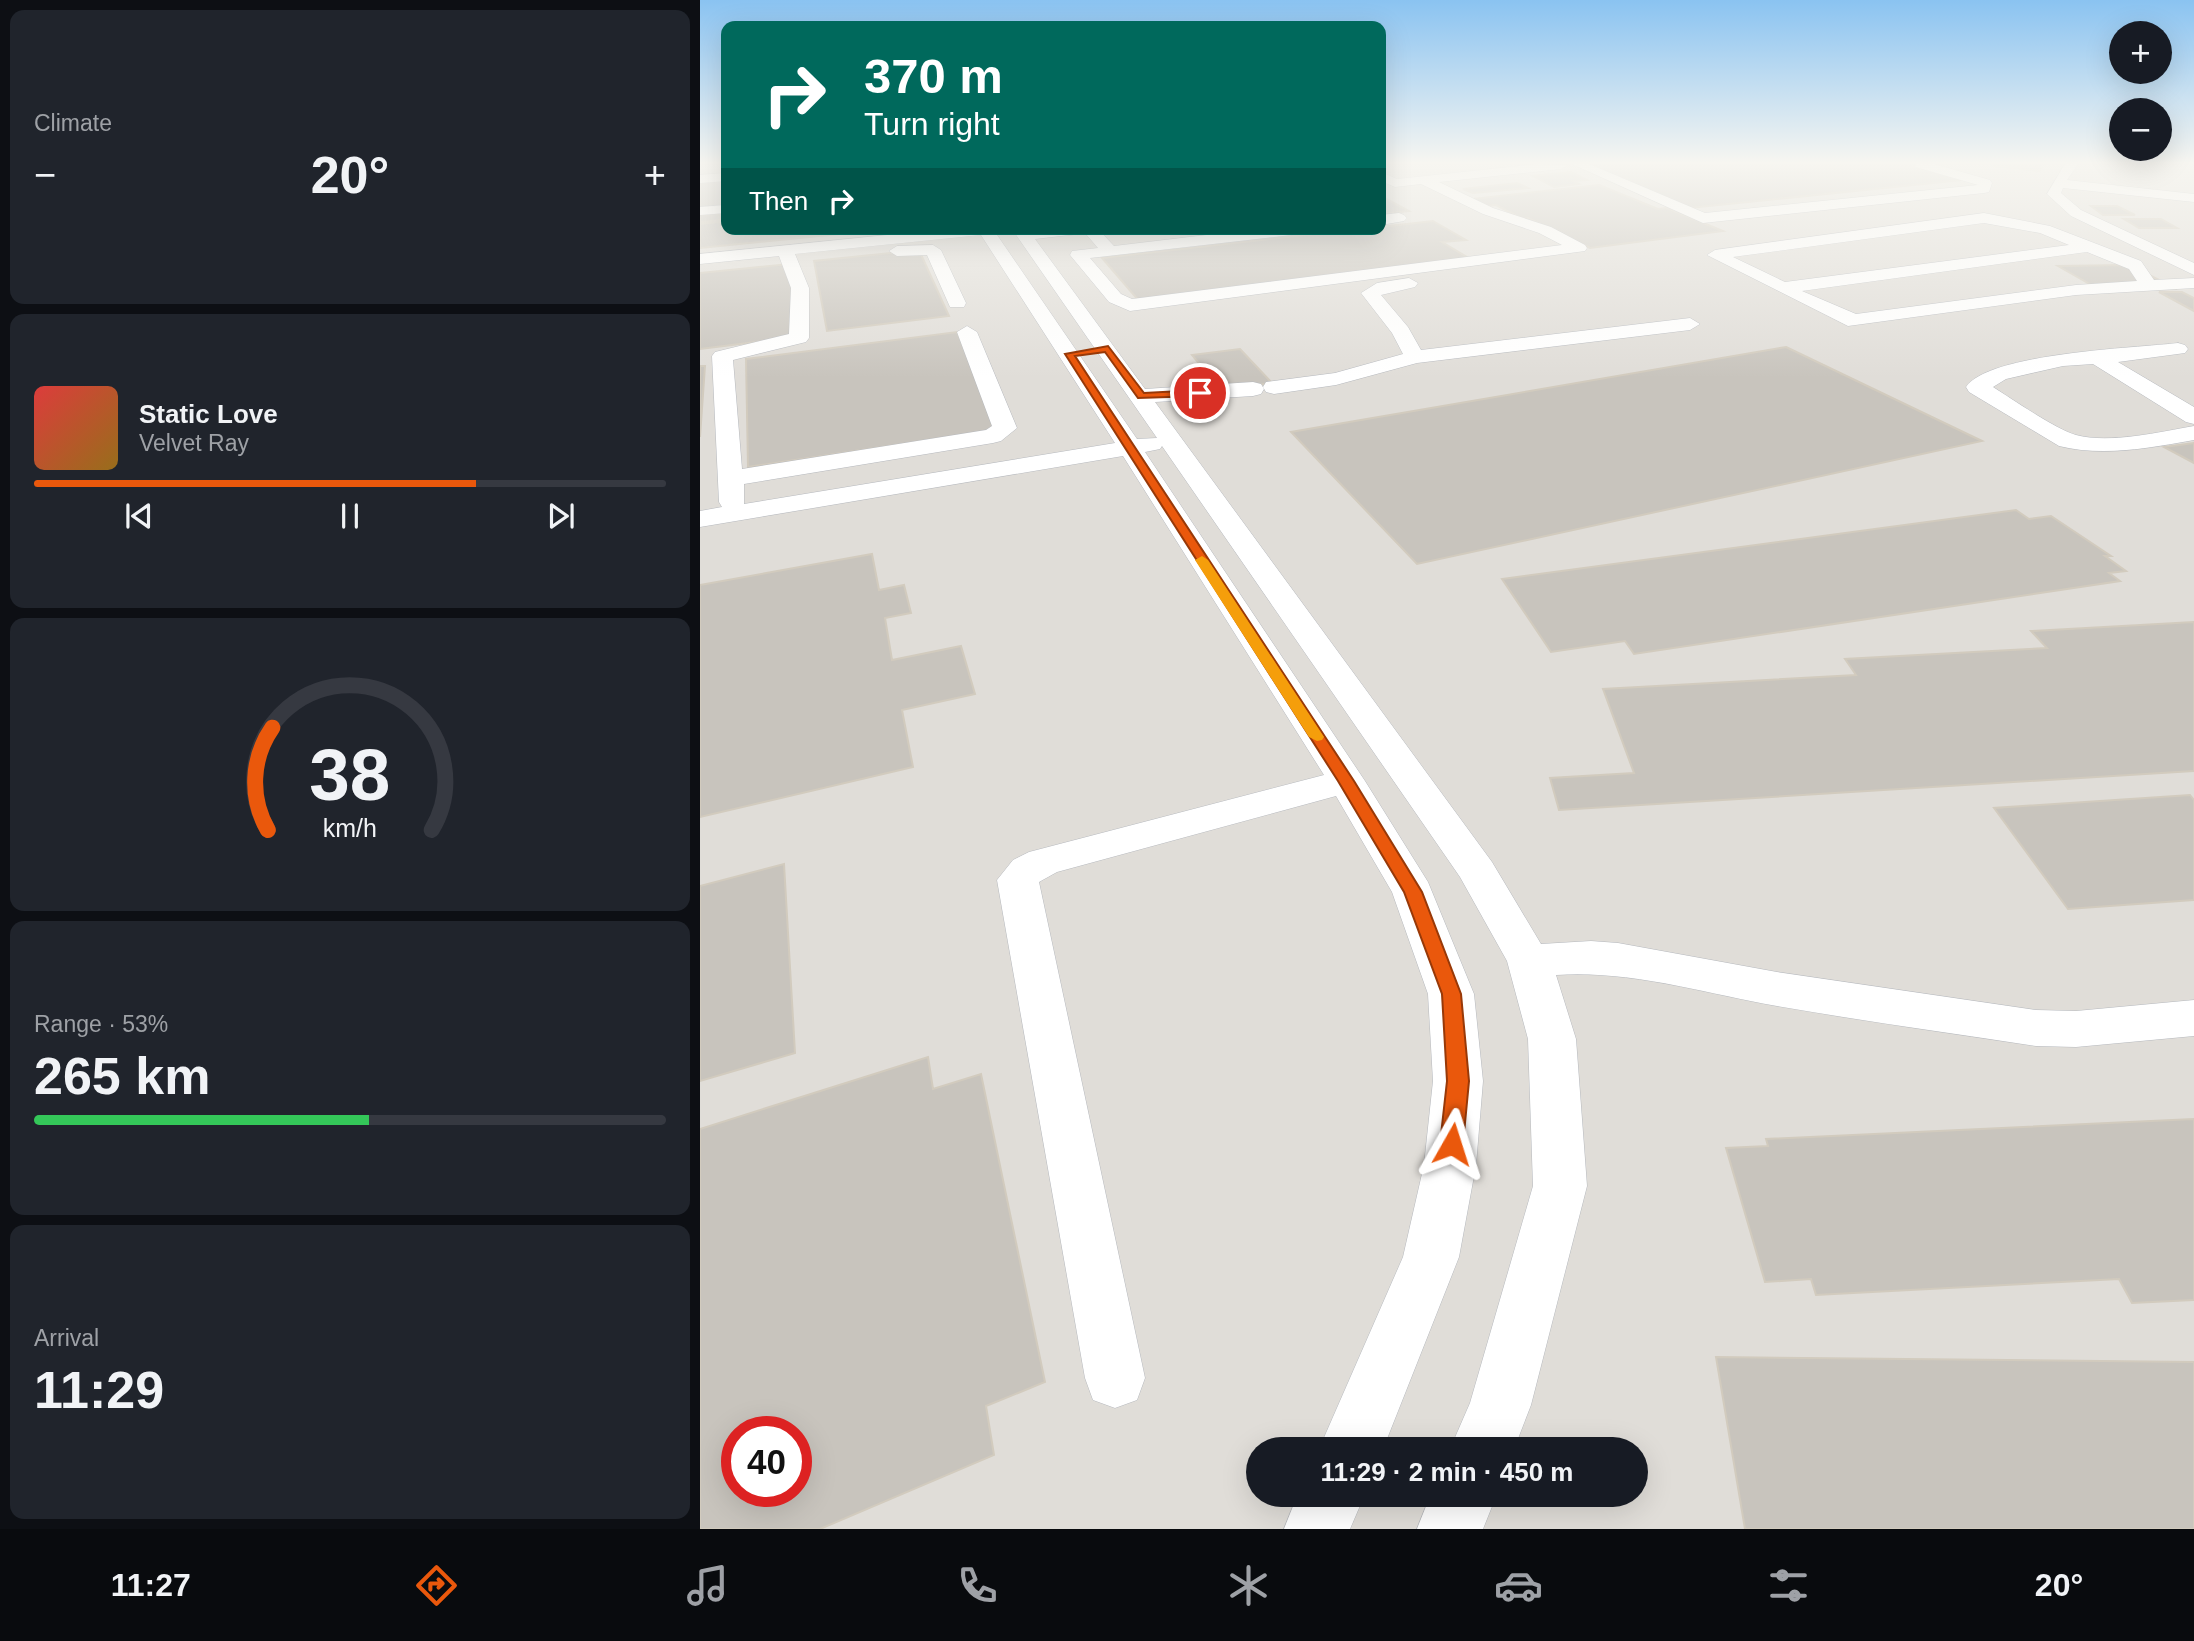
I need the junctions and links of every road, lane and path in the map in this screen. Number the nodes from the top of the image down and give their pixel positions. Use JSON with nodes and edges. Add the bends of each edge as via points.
{"nodes":[{"id":1,"x":891,"y":235,"type":"edge"},
{"id":2,"x":932,"y":235,"type":"edge"},
{"id":3,"x":989,"y":235,"type":"edge"},
{"id":4,"x":1024,"y":235,"type":"edge"},
{"id":5,"x":1096,"y":235,"type":"edge"},
{"id":6,"x":1190,"y":235,"type":"edge"},
{"id":7,"x":1551,"y":235,"type":"edge"},
{"id":8,"x":1858,"y":235,"type":"edge"},
{"id":9,"x":2061,"y":235,"type":"edge"},
{"id":10,"x":2122,"y":235,"type":"edge"},
{"id":11,"x":859,"y":244,"type":"junction"},
{"id":12,"x":2089,"y":246,"type":"junction"},
{"id":13,"x":1110,"y":251,"type":"junction"},
{"id":14,"x":700,"y":252,"type":"edge"},
{"id":15,"x":787,"y":255,"type":"junction"},
{"id":16,"x":700,"y":259,"type":"edge"},
{"id":17,"x":1588,"y":264,"type":"dead end"},
{"id":18,"x":2194,"y":270,"type":"edge"},
{"id":19,"x":700,"y":271,"type":"edge"},
{"id":20,"x":814,"y":275,"type":"dead end"},
{"id":21,"x":2194,"y":283,"type":"edge"},
{"id":22,"x":2149,"y":286,"type":"junction"},
{"id":23,"x":1783,"y":288,"type":"junction"},
{"id":24,"x":957,"y":303,"type":"dead end"},
{"id":25,"x":1690,"y":324,"type":"dead end"},
{"id":26,"x":967,"y":332,"type":"dead end"},
{"id":27,"x":1108,"y":349,"type":"junction"},
{"id":28,"x":2178,"y":349,"type":"dead end"},
{"id":29,"x":1069,"y":354,"type":"junction"},
{"id":30,"x":1415,"y":357,"type":"junction"},
{"id":31,"x":2097,"y":358,"type":"junction"},
{"id":32,"x":1141,"y":396,"type":"junction"},
{"id":33,"x":2194,"y":417,"type":"edge"},
{"id":34,"x":2194,"y":433,"type":"edge"},
{"id":35,"x":1173,"y":440,"type":"junction"},
{"id":36,"x":1128,"y":447,"type":"junction"},
{"id":37,"x":730,"y":479,"type":"junction"},
{"id":38,"x":733,"y":513,"type":"junction"},
{"id":39,"x":700,"y":519,"type":"edge"},
{"id":40,"x":1346,"y":781,"type":"junction"},
{"id":41,"x":1529,"y":961,"type":"junction"},
{"id":42,"x":2194,"y":1018,"type":"edge"},
{"id":43,"x":1115,"y":1378,"type":"dead end"},
{"id":44,"x":1356,"y":1437,"type":"edge"},
{"id":45,"x":1487,"y":1437,"type":"edge"},
{"id":46,"x":1326,"y":1507,"type":"edge"},
{"id":47,"x":1459,"y":1507,"type":"edge"},
{"id":48,"x":1317,"y":1529,"type":"edge"},
{"id":49,"x":1450,"y":1529,"type":"edge"}],
"edges":[{"from":1,"to":11,"type":"street"},
{"from":2,"to":11,"type":"street"},
{"from":3,"to":29,"type":"street"},
{"from":4,"to":27,"type":"street"},
{"from":5,"to":13,"type":"street"},
{"from":6,"to":13,"type":"street"},
{"from":7,"to":13,"type":"street","via":[[1579,248],[1130,305],[1115,298],[1078,255]]},
{"from":8,"to":23,"type":"street","via":[[1715,255]]},
{"from":9,"to":12,"type":"street"},
{"from":10,"to":18,"type":"street"},
{"from":11,"to":14,"type":"street"},
{"from":11,"to":15,"type":"street"},
{"from":11,"to":20,"type":"street"},
{"from":11,"to":24,"type":"street","via":[[933,250]]},
{"from":12,"to":22,"type":"street","via":[[2135,265]]},
{"from":12,"to":23,"type":"street"},
{"from":15,"to":16,"type":"street"},
{"from":15,"to":19,"type":"street"},
{"from":15,"to":37,"type":"street","via":[[800,288],[799,338],[722,356]]},
{"from":17,"to":30,"type":"street","via":[[1458,275],[1372,291],[1370,295],[1401,331]]},
{"from":21,"to":22,"type":"street"},
{"from":22,"to":23,"type":"street","via":[[2076,290],[1856,320],[1847,320]]},
{"from":25,"to":30,"type":"street"},
{"from":26,"to":37,"type":"street","via":[[1005,428],[993,436]]},
{"from":27,"to":29,"type":"street"},
{"from":27,"to":32,"type":"street"},
{"from":28,"to":31,"type":"street"},
{"from":29,"to":36,"type":"street"},
{"from":30,"to":32,"type":"street","via":[[1336,379]]},
{"from":31,"to":33,"type":"street"},
{"from":31,"to":34,"type":"street","via":[[2063,360],[1999,374],[1977,387],[2067,441],[2091,445]]},
{"from":32,"to":35,"type":"street"},
{"from":35,"to":36,"type":"street"},
{"from":35,"to":41,"type":"street","via":[[1478,872]]},
{"from":36,"to":38,"type":"street"},
{"from":36,"to":40,"type":"street"},
{"from":37,"to":38,"type":"street"},
{"from":38,"to":39,"type":"street"},
{"from":40,"to":43,"type":"street","via":[[1043,862],[1018,880]]},
{"from":40,"to":44,"type":"street","via":[[1413,892],[1451,994],[1458,1081],[1450,1165],[1431,1257]]},
{"from":41,"to":42,"type":"street","via":[[1618,959],[1777,989],[2036,1028],[2076,1029]]},
{"from":41,"to":45,"type":"street","via":[[1552,1039],[1560,1186],[1500,1405]]},
{"from":46,"to":48,"type":"street"},
{"from":47,"to":49,"type":"street"}]}
